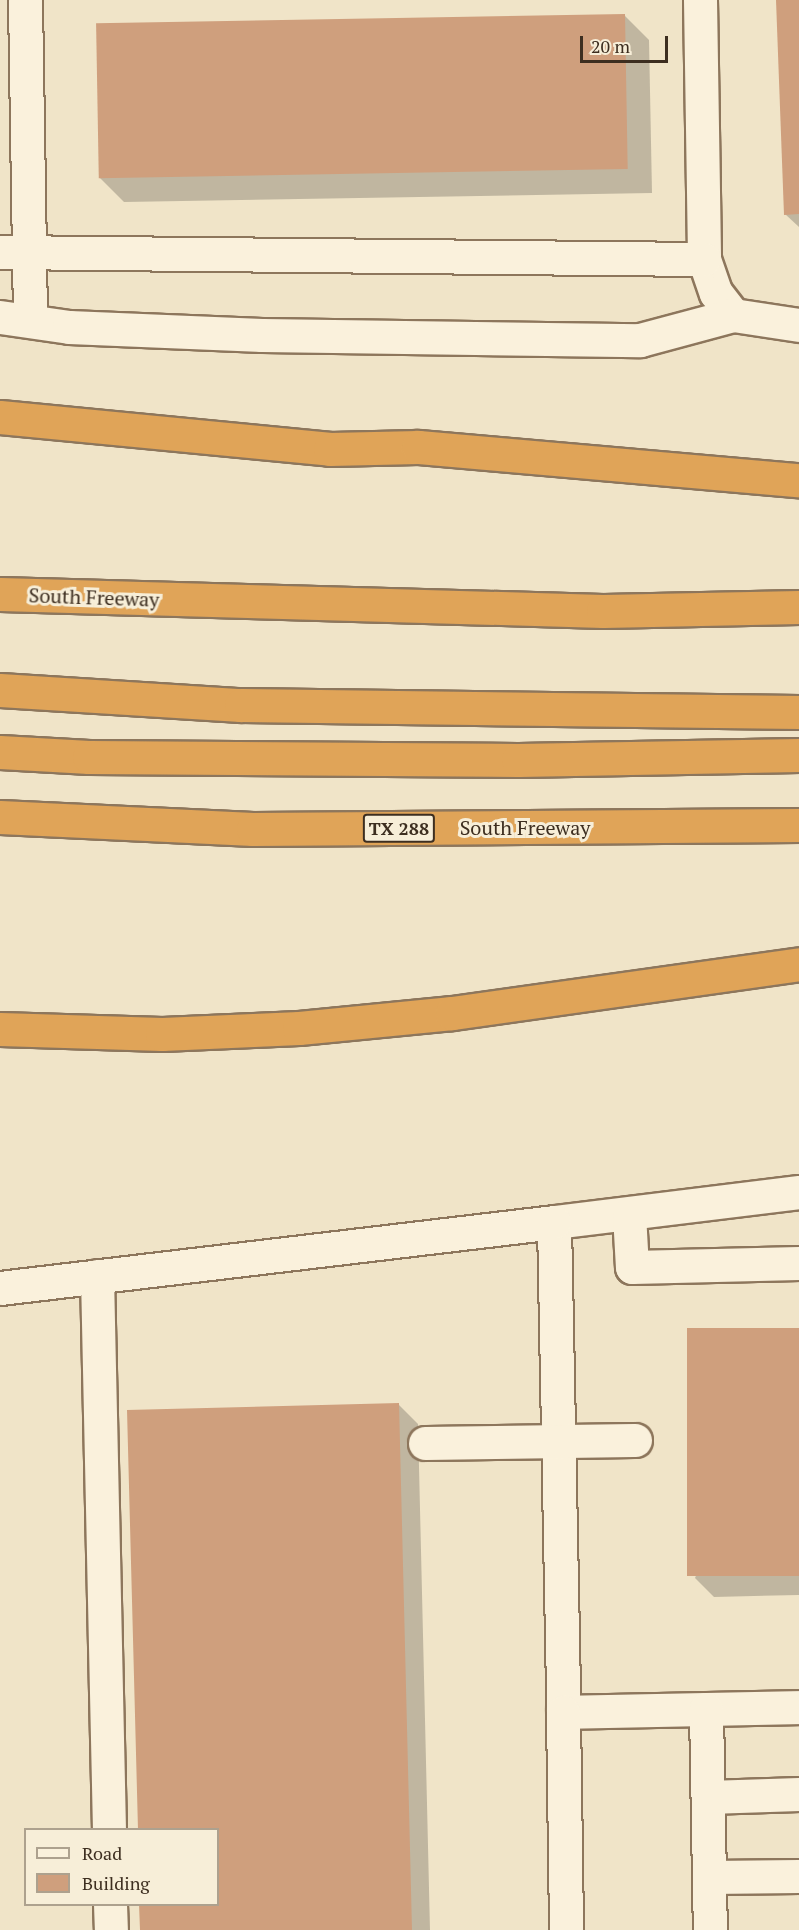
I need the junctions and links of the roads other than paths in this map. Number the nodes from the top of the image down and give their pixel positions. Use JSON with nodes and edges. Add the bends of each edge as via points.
{"nodes":[{"id":1,"x":25,"y":0,"type":"edge"},
{"id":2,"x":700,"y":0,"type":"edge"},
{"id":3,"x":14,"y":253,"type":"edge"},
{"id":4,"x":704,"y":259,"type":"junction"},
{"id":5,"x":733,"y":315,"type":"junction"},
{"id":6,"x":15,"y":318,"type":"edge"},
{"id":7,"x":799,"y":325,"type":"edge"},
{"id":8,"x":0,"y":417,"type":"edge"},
{"id":9,"x":799,"y":480,"type":"edge"},
{"id":10,"x":0,"y":594,"type":"edge"},
{"id":11,"x":799,"y":607,"type":"edge"},
{"id":12,"x":0,"y":690,"type":"edge"},
{"id":13,"x":799,"y":712,"type":"edge"},
{"id":14,"x":0,"y":752,"type":"edge"},
{"id":15,"x":799,"y":755,"type":"edge"},
{"id":16,"x":0,"y":817,"type":"edge"},
{"id":17,"x":799,"y":825,"type":"edge"},
{"id":18,"x":799,"y":964,"type":"edge"},
{"id":19,"x":0,"y":1029,"type":"edge"},
{"id":20,"x":799,"y":1192,"type":"edge"},
{"id":21,"x":629,"y":1214,"type":"junction"},
{"id":22,"x":554,"y":1222,"type":"junction"},
{"id":23,"x":799,"y":1263,"type":"edge"},
{"id":24,"x":97,"y":1276,"type":"junction"},
{"id":25,"x":0,"y":1288,"type":"edge"},
{"id":26,"x":557,"y":1440,"type":"junction"},
{"id":27,"x":635,"y":1440,"type":"dead end"},
{"id":28,"x":425,"y":1443,"type":"dead end"},
{"id":29,"x":799,"y":1707,"type":"edge"},
{"id":30,"x":706,"y":1709,"type":"junction"},
{"id":31,"x":563,"y":1712,"type":"junction"},
{"id":32,"x":799,"y":1794,"type":"edge"},
{"id":33,"x":708,"y":1797,"type":"junction"},
{"id":34,"x":109,"y":1828,"type":"edge"},
{"id":35,"x":799,"y":1876,"type":"edge"},
{"id":36,"x":710,"y":1877,"type":"junction"},
{"id":37,"x":110,"y":1906,"type":"edge"},
{"id":38,"x":111,"y":1930,"type":"edge"},
{"id":39,"x":567,"y":1930,"type":"edge"},
{"id":40,"x":710,"y":1930,"type":"edge"}],
"edges":[{"from":1,"to":3,"type":"lane"},
{"from":2,"to":4,"type":"lane"},
{"from":3,"to":4,"type":"lane"},
{"from":3,"to":6,"type":"lane"},
{"from":4,"to":5,"type":"lane","via":[[716,293]]},
{"from":5,"to":6,"type":"lane","via":[[640,340],[261,335],[69,327]]},
{"from":5,"to":7,"type":"lane"},
{"from":8,"to":9,"type":"highway","via":[[330,449],[418,447]]},
{"from":10,"to":11,"type":"highway","name":"South Freeway","via":[[592,610]]},
{"from":12,"to":13,"type":"highway","via":[[241,705]]},
{"from":14,"to":15,"type":"highway","via":[[89,757],[506,760]]},
{"from":16,"to":17,"type":"highway","name":"South Freeway","number":"TX 288","via":[[253,829]]},
{"from":18,"to":19,"type":"highway","via":[[452,1012],[299,1028],[162,1034]]},
{"from":20,"to":21,"type":"lane"},
{"from":21,"to":22,"type":"lane"},
{"from":21,"to":23,"type":"lane","via":[[632,1267]]},
{"from":22,"to":24,"type":"lane"},
{"from":22,"to":26,"type":"lane"},
{"from":24,"to":25,"type":"lane"},
{"from":24,"to":34,"type":"lane"},
{"from":26,"to":27,"type":"lane"},
{"from":26,"to":28,"type":"lane"},
{"from":26,"to":31,"type":"lane"},
{"from":29,"to":30,"type":"lane"},
{"from":30,"to":31,"type":"lane"},
{"from":30,"to":33,"type":"lane"},
{"from":31,"to":39,"type":"lane"},
{"from":32,"to":33,"type":"lane"},
{"from":33,"to":36,"type":"lane"},
{"from":35,"to":36,"type":"lane"},
{"from":36,"to":40,"type":"lane"},
{"from":37,"to":38,"type":"lane"}]}
